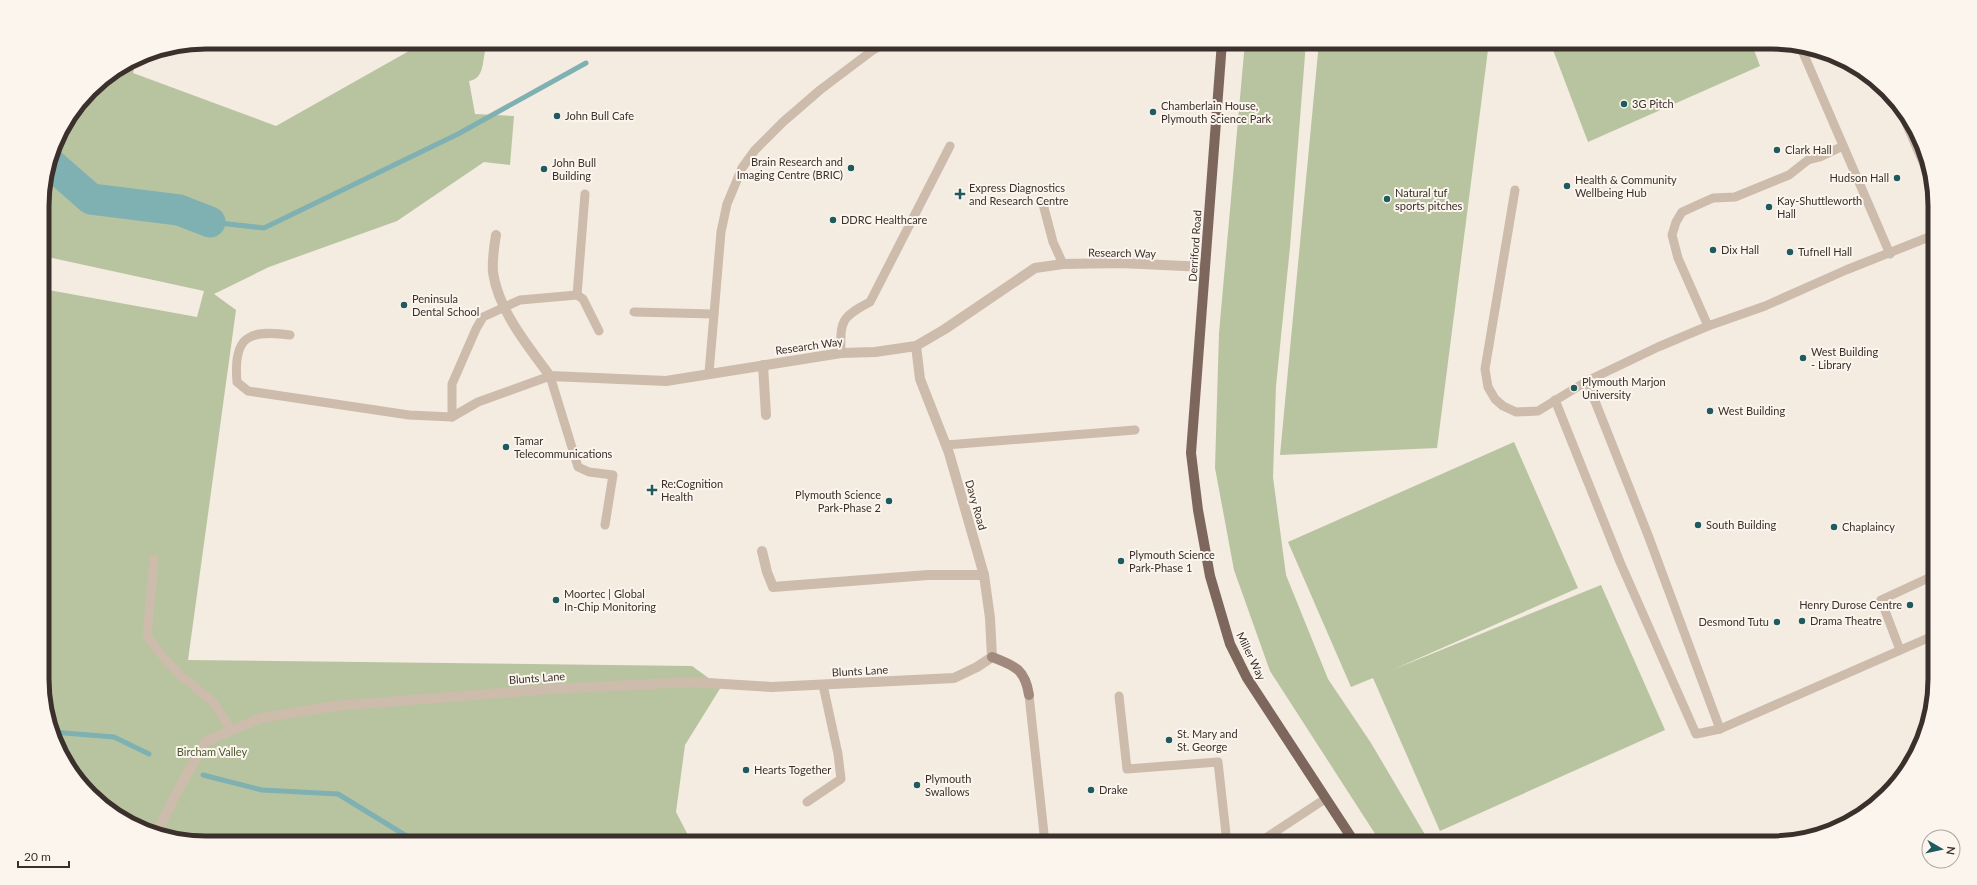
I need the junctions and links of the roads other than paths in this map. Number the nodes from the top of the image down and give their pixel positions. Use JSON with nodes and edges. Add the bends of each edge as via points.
{"nodes":[{"id":1,"x":875,"y":49,"type":"edge"},
{"id":2,"x":1221,"y":49,"type":"edge"},
{"id":3,"x":1803,"y":52,"type":"edge"},
{"id":4,"x":950,"y":146,"type":"dead end"},
{"id":5,"x":1843,"y":146,"type":"junction"},
{"id":6,"x":1515,"y":190,"type":"dead end"},
{"id":7,"x":585,"y":194,"type":"dead end"},
{"id":8,"x":1043,"y":204,"type":"dead end"},
{"id":9,"x":496,"y":235,"type":"dead end"},
{"id":10,"x":1928,"y":238,"type":"edge"},
{"id":11,"x":1890,"y":254,"type":"junction"},
{"id":12,"x":1063,"y":264,"type":"junction"},
{"id":13,"x":1205,"y":267,"type":"junction"},
{"id":14,"x":577,"y":295,"type":"junction"},
{"id":15,"x":505,"y":308,"type":"junction"},
{"id":16,"x":634,"y":312,"type":"dead end"},
{"id":17,"x":714,"y":314,"type":"junction"},
{"id":18,"x":1708,"y":326,"type":"junction"},
{"id":19,"x":599,"y":331,"type":"dead end"},
{"id":20,"x":290,"y":335,"type":"dead end"},
{"id":21,"x":916,"y":346,"type":"junction"},
{"id":22,"x":841,"y":353,"type":"junction"},
{"id":23,"x":763,"y":365,"type":"junction"},
{"id":24,"x":709,"y":374,"type":"junction"},
{"id":25,"x":550,"y":376,"type":"junction"},
{"id":26,"x":1588,"y":381,"type":"junction"},
{"id":27,"x":1555,"y":400,"type":"junction"},
{"id":28,"x":766,"y":415,"type":"dead end"},
{"id":29,"x":452,"y":417,"type":"junction"},
{"id":30,"x":1135,"y":430,"type":"dead end"},
{"id":31,"x":946,"y":445,"type":"junction"},
{"id":32,"x":1191,"y":453,"type":"joint"},
{"id":33,"x":605,"y":525,"type":"dead end"},
{"id":34,"x":762,"y":551,"type":"dead end"},
{"id":35,"x":154,"y":559,"type":"dead end"},
{"id":36,"x":984,"y":575,"type":"junction"},
{"id":37,"x":1928,"y":579,"type":"edge"},
{"id":38,"x":1928,"y":638,"type":"edge"},
{"id":39,"x":1900,"y":650,"type":"junction"},
{"id":40,"x":992,"y":657,"type":"junction"},
{"id":41,"x":823,"y":685,"type":"junction"},
{"id":42,"x":1029,"y":695,"type":"joint"},
{"id":43,"x":1119,"y":696,"type":"dead end"},
{"id":44,"x":1720,"y":729,"type":"junction"},
{"id":45,"x":231,"y":730,"type":"junction"},
{"id":46,"x":1326,"y":799,"type":"junction"},
{"id":47,"x":806,"y":802,"type":"dead end"},
{"id":48,"x":159,"y":829,"type":"edge"},
{"id":49,"x":1044,"y":836,"type":"edge"},
{"id":50,"x":1226,"y":836,"type":"edge"},
{"id":51,"x":1269,"y":836,"type":"edge"},
{"id":52,"x":1350,"y":836,"type":"edge"}],
"edges":[{"from":1,"to":17,"type":"lane","via":[[814,94],[755,150],[742,168],[726,204]]},
{"from":2,"to":13,"type":"main road","name":"Derriford Road"},
{"from":3,"to":5,"type":"lane"},
{"from":4,"to":22,"type":"lane","via":[[870,302],[858,308],[842,323]]},
{"from":5,"to":11,"type":"lane"},
{"from":5,"to":18,"type":"lane","via":[[1808,160],[1789,174],[1735,197],[1713,198],[1682,212],[1672,235],[1678,258]]},
{"from":6,"to":27,"type":"lane","via":[[1485,369],[1488,387],[1495,399],[1516,412],[1538,411]]},
{"from":7,"to":14,"type":"lane"},
{"from":8,"to":12,"type":"lane","via":[[1053,242]]},
{"from":9,"to":15,"type":"street","via":[[493,272]]},
{"from":10,"to":11,"type":"lane"},
{"from":11,"to":18,"type":"lane","via":[[1846,270],[1765,306]]},
{"from":12,"to":13,"type":"street","name":"Research Way"},
{"from":12,"to":21,"type":"street","name":"Research Way","via":[[1035,268]]},
{"from":13,"to":32,"type":"main road","name":"Derriford Road"},
{"from":14,"to":15,"type":"lane","via":[[520,300]]},
{"from":14,"to":19,"type":"lane","via":[[583,299]]},
{"from":15,"to":25,"type":"street"},
{"from":15,"to":29,"type":"lane","via":[[483,317],[476,329],[452,384]]},
{"from":16,"to":17,"type":"lane"},
{"from":17,"to":24,"type":"lane"},
{"from":18,"to":26,"type":"lane"},
{"from":20,"to":29,"type":"lane","via":[[270,332],[252,335],[240,344],[235,362],[237,382],[248,391],[409,415]]},
{"from":21,"to":22,"type":"street","name":"Research Way","via":[[875,352]]},
{"from":21,"to":31,"type":"street","name":"Davy Road","via":[[920,379]]},
{"from":22,"to":23,"type":"street","name":"Research Way"},
{"from":23,"to":24,"type":"street","name":"Research Way"},
{"from":23,"to":28,"type":"street"},
{"from":24,"to":25,"type":"street","name":"Research Way","via":[[666,381]]},
{"from":25,"to":29,"type":"lane","via":[[478,402]]},
{"from":25,"to":33,"type":"lane","via":[[578,467],[588,472],[613,475]]},
{"from":26,"to":27,"type":"lane"},
{"from":26,"to":44,"type":"lane"},
{"from":27,"to":44,"type":"lane","via":[[1620,562],[1696,734]]},
{"from":30,"to":31,"type":"lane"},
{"from":31,"to":36,"type":"street","name":"Davy Road"},
{"from":32,"to":46,"type":"main road","name":"Miller Way","via":[[1210,576],[1230,644],[1247,678]]},
{"from":34,"to":36,"type":"street","via":[[773,587],[928,575]]},
{"from":35,"to":45,"type":"lane","via":[[147,636],[180,675],[213,702]]},
{"from":36,"to":40,"type":"street","name":"Davy Road"},
{"from":37,"to":39,"type":"lane","via":[[1881,600]]},
{"from":38,"to":39,"type":"lane"},
{"from":39,"to":44,"type":"lane"},
{"from":40,"to":41,"type":"street","name":"Blunts Lane","via":[[954,678]]},
{"from":40,"to":42,"type":"street","via":[[1011,664],[1020,671],[1026,678]]},
{"from":41,"to":45,"type":"street","name":"Blunts Lane","via":[[772,687],[692,682],[656,683],[472,695],[335,706],[260,718]]},
{"from":41,"to":47,"type":"lane","via":[[841,779]]},
{"from":42,"to":49,"type":"lane"},
{"from":43,"to":50,"type":"lane","via":[[1127,769],[1218,762]]},
{"from":45,"to":48,"type":"street","name":"Blunts Lane","via":[[206,741]]},
{"from":46,"to":51,"type":"lane"},
{"from":46,"to":52,"type":"main road","name":"Miller Way"}]}
